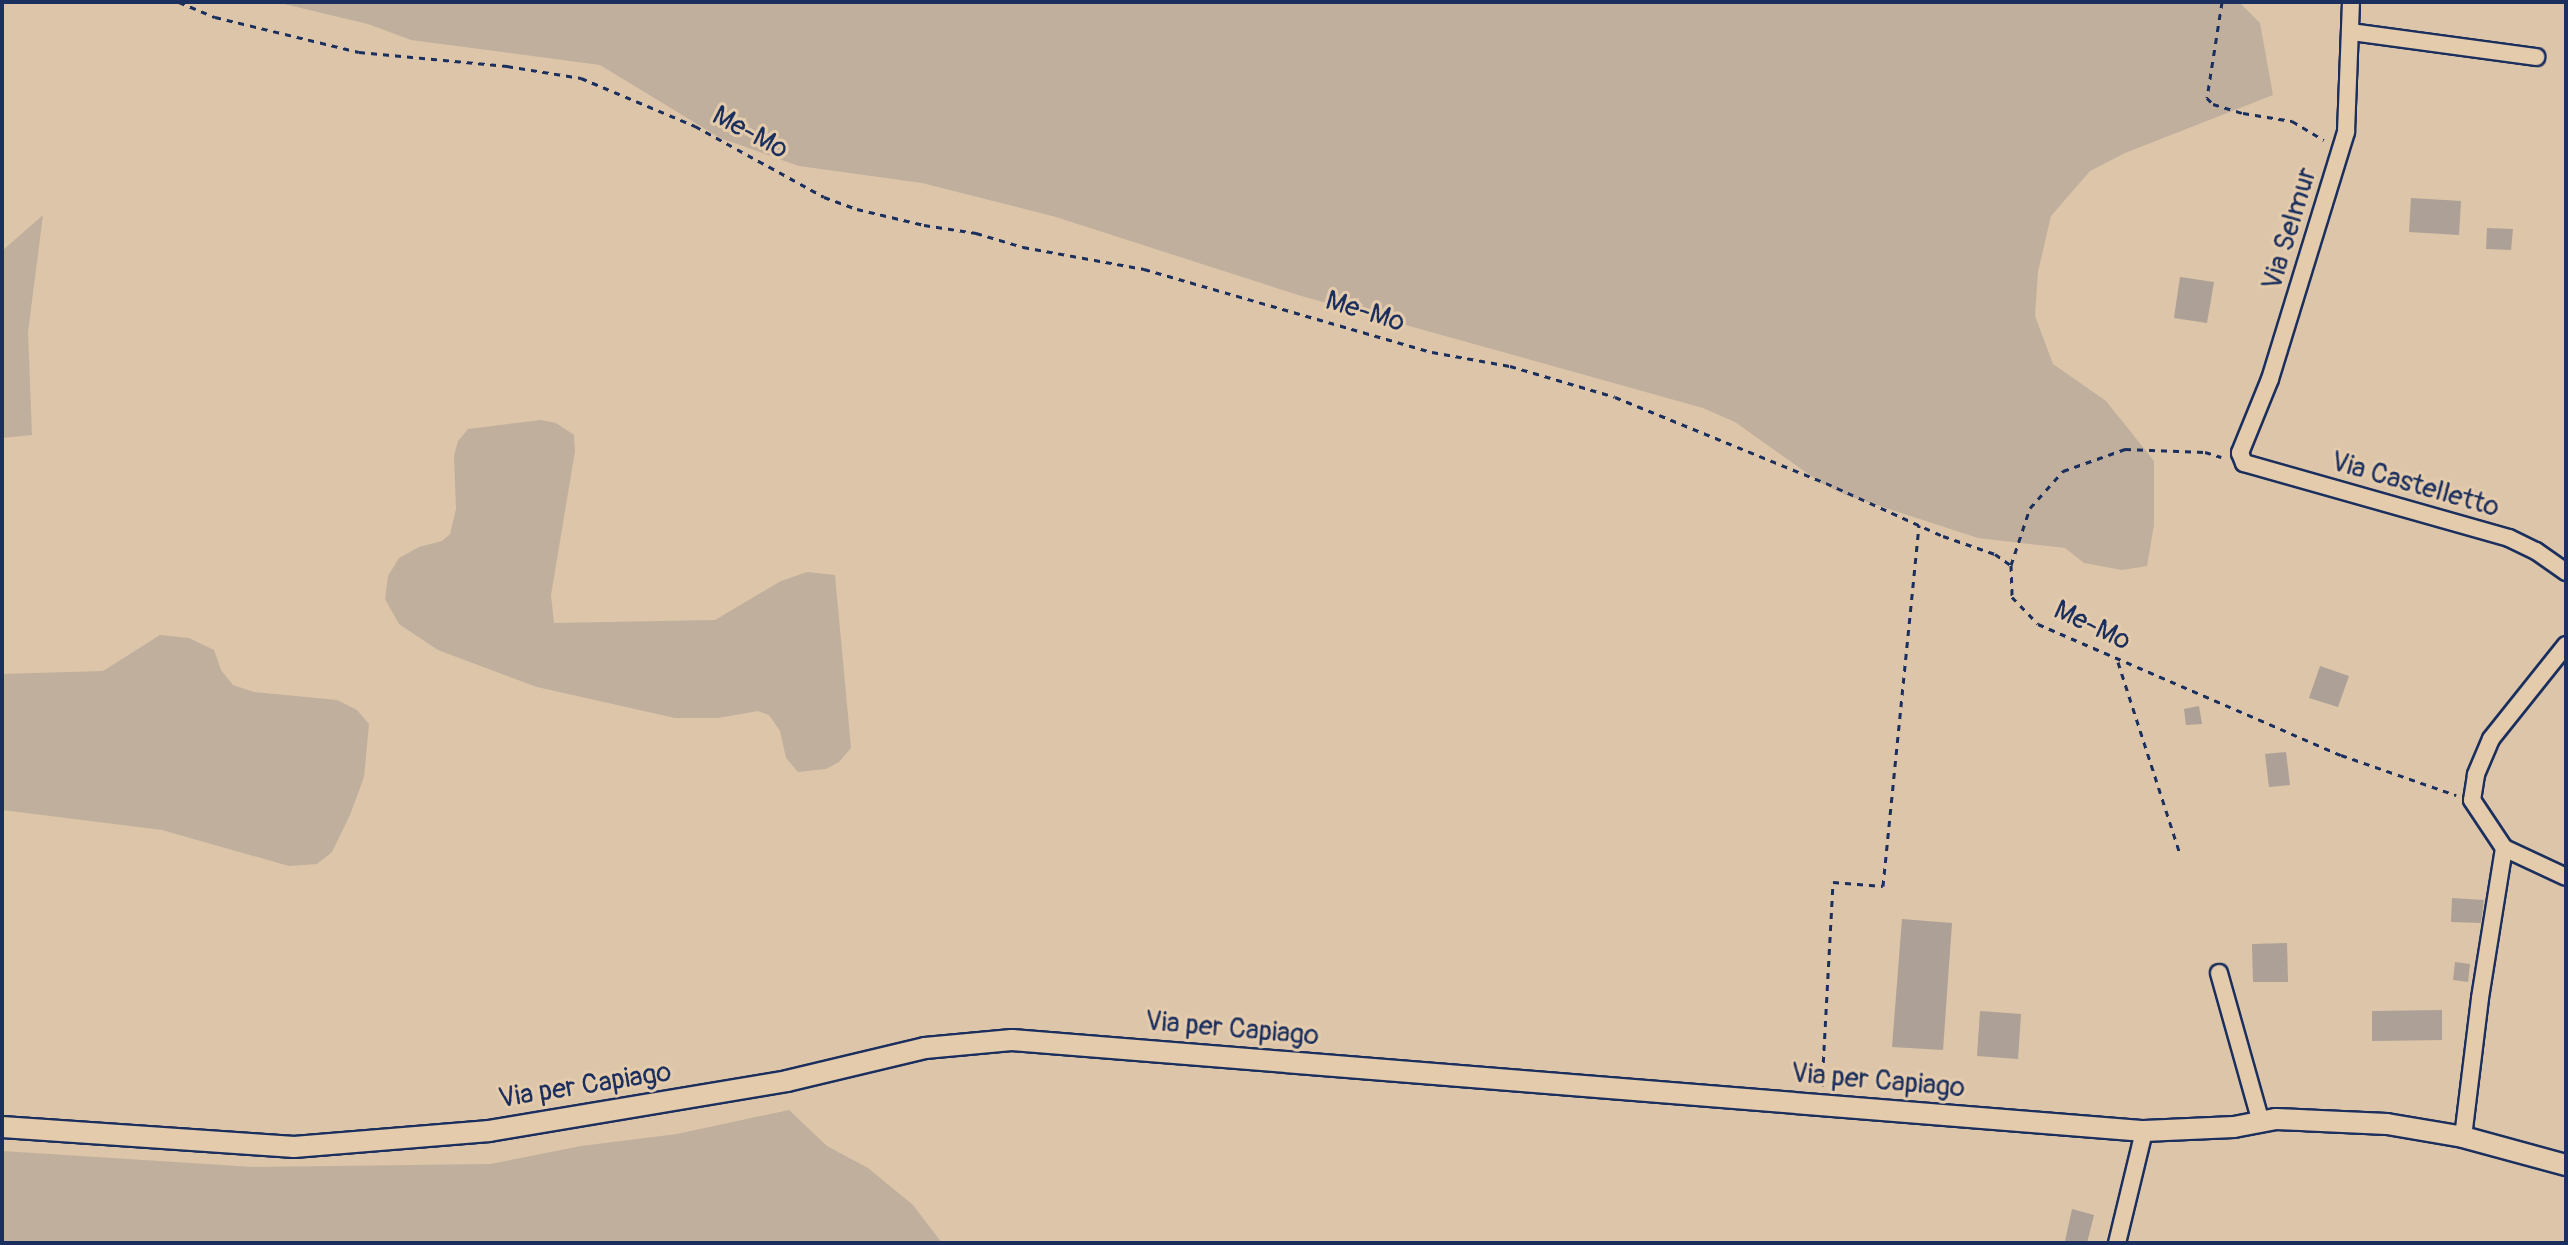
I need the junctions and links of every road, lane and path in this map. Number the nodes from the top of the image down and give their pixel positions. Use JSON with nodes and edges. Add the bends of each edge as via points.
{"nodes":[{"id":1,"x":179,"y":2,"type":"edge"},
{"id":2,"x":2222,"y":2,"type":"edge"},
{"id":3,"x":2351,"y":2,"type":"edge"},
{"id":4,"x":2351,"y":32,"type":"junction"},
{"id":5,"x":2536,"y":57,"type":"dead end"},
{"id":6,"x":2327,"y":142,"type":"dead end"},
{"id":7,"x":2244,"y":463,"type":"junction"},
{"id":8,"x":1919,"y":525,"type":"junction"},
{"id":9,"x":2011,"y":565,"type":"junction"},
{"id":10,"x":2566,"y":572,"type":"edge"},
{"id":11,"x":2566,"y":645,"type":"edge"},
{"id":12,"x":2118,"y":662,"type":"junction"},
{"id":13,"x":2472,"y":800,"type":"junction"},
{"id":14,"x":2504,"y":848,"type":"junction"},
{"id":15,"x":2179,"y":851,"type":"dead end"},
{"id":16,"x":2566,"y":877,"type":"edge"},
{"id":17,"x":2219,"y":973,"type":"dead end"},
{"id":18,"x":1821,"y":1105,"type":"junction"},
{"id":19,"x":2261,"y":1122,"type":"junction"},
{"id":20,"x":2,"y":1127,"type":"edge"},
{"id":21,"x":2144,"y":1131,"type":"junction"},
{"id":22,"x":2463,"y":1137,"type":"junction"},
{"id":23,"x":2566,"y":1165,"type":"edge"},
{"id":24,"x":2117,"y":1243,"type":"edge"}],
"edges":[{"from":1,"to":8,"type":"path","name":"Me-Mo","via":[[215,17],[359,52],[581,78],[695,126],[824,197],[857,209],[1144,269],[1432,352],[1510,366],[1615,397]]},
{"from":2,"to":6,"type":"path","via":[[2207,98],[2243,113],[2292,121]]},
{"from":3,"to":4,"type":"street","name":"Via Selmur"},
{"from":4,"to":5,"type":"street"},
{"from":4,"to":7,"type":"street","name":"Via Selmur","via":[[2346,132],[2270,379],[2240,453]]},
{"from":7,"to":9,"type":"path","via":[[2205,452],[2125,449],[2063,471],[2030,508]]},
{"from":7,"to":10,"type":"street","name":"Via Castelletto","via":[[2509,538]]},
{"from":8,"to":9,"type":"path","name":"Me-Mo"},
{"from":8,"to":18,"type":"path","via":[[1883,886],[1833,882]]},
{"from":9,"to":12,"type":"path","name":"Me-Mo","via":[[2012,597],[2024,613]]},
{"from":11,"to":13,"type":"street","via":[[2491,739]]},
{"from":12,"to":13,"type":"path","name":"Me-Mo","via":[[2341,755]]},
{"from":12,"to":15,"type":"path"},
{"from":13,"to":14,"type":"street"},
{"from":14,"to":16,"type":"street"},
{"from":14,"to":22,"type":"street"},
{"from":17,"to":19,"type":"street"},
{"from":18,"to":20,"type":"street","name":"Via per Capiago","via":[[1012,1040],[925,1048],[787,1081],[474,1132],[294,1147]]},
{"from":18,"to":21,"type":"street","name":"Via per Capiago"},
{"from":19,"to":21,"type":"street","name":"Via per Capiago"},
{"from":19,"to":22,"type":"street","name":"Via per Capiago","via":[[2387,1124]]},
{"from":21,"to":24,"type":"street"},
{"from":22,"to":23,"type":"street","name":"Via per Capiago"}]}
